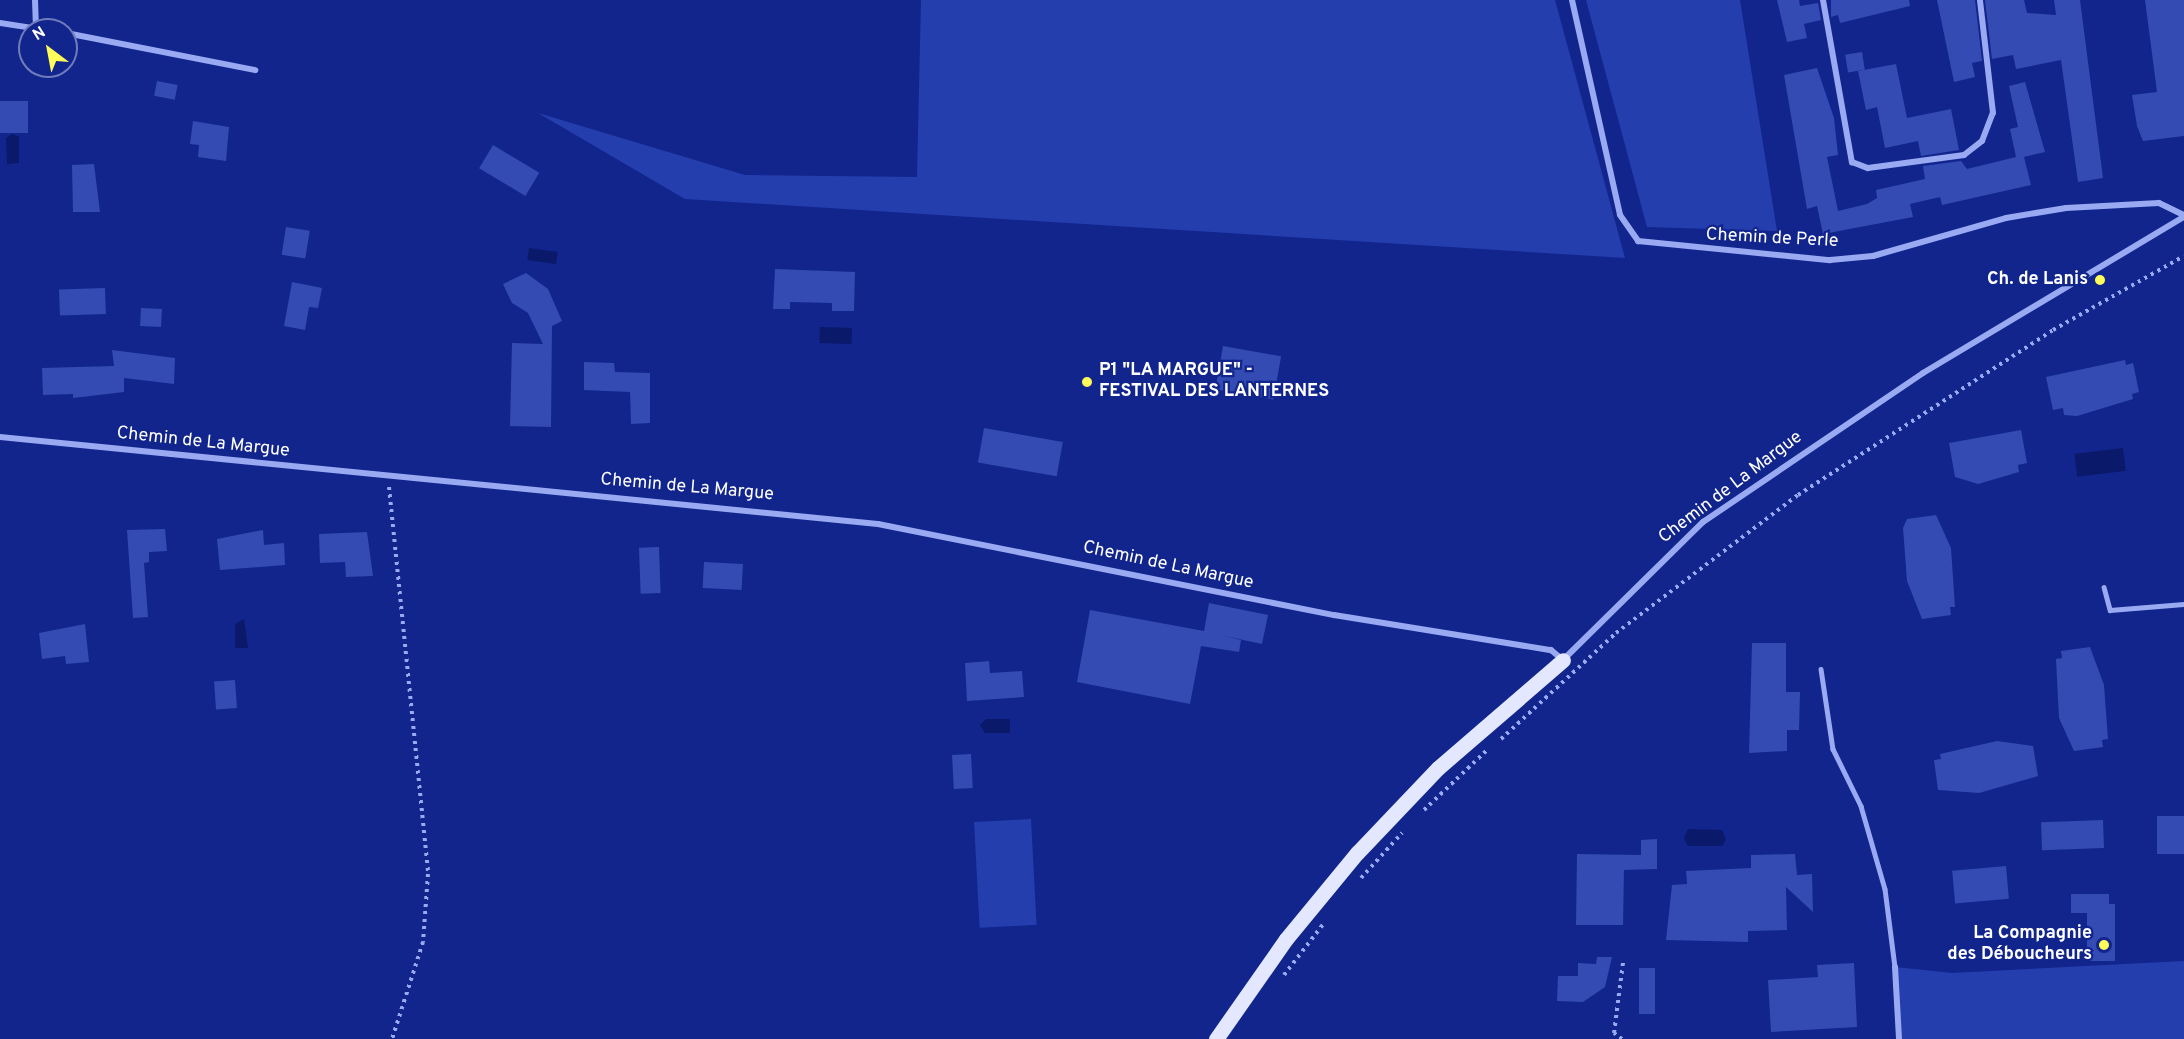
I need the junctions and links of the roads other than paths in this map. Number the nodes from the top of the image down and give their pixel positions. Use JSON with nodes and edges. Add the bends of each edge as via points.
{"nodes":[{"id":1,"x":35,"y":0,"type":"edge"},
{"id":2,"x":1572,"y":0,"type":"edge"},
{"id":3,"x":1823,"y":0,"type":"edge"},
{"id":4,"x":1980,"y":0,"type":"edge"},
{"id":5,"x":36,"y":18,"type":"edge"},
{"id":6,"x":0,"y":23,"type":"edge"},
{"id":7,"x":18,"y":26,"type":"edge"},
{"id":8,"x":78,"y":35,"type":"edge"},
{"id":9,"x":255,"y":70,"type":"dead end"},
{"id":10,"x":2184,"y":216,"type":"edge"},
{"id":11,"x":0,"y":436,"type":"edge"},
{"id":12,"x":2104,"y":587,"type":"dead end"},
{"id":13,"x":2184,"y":604,"type":"edge"},
{"id":14,"x":1563,"y":660,"type":"junction"},
{"id":15,"x":1821,"y":669,"type":"dead end"},
{"id":16,"x":1894,"y":967,"type":"joint"},
{"id":17,"x":1216,"y":1039,"type":"edge"},
{"id":18,"x":1899,"y":1039,"type":"edge"}],
"edges":[{"from":1,"to":5,"type":"street"},
{"from":2,"to":10,"type":"street","name":"Chemin de Perle","via":[[1620,215],[1638,241],[1830,260],[1873,256],[2006,218],[2066,208],[2159,203]]},
{"from":3,"to":4,"type":"street","via":[[1852,162],[1868,168],[1964,154],[1982,141],[1993,113]]},
{"from":6,"to":7,"type":"street"},
{"from":8,"to":9,"type":"street"},
{"from":10,"to":14,"type":"street","name":"Chemin de La Margue","via":[[1923,373],[1770,474],[1665,554]]},
{"from":11,"to":14,"type":"street","name":"Chemin de La Margue","via":[[878,524],[1335,615],[1551,650]]},
{"from":12,"to":13,"type":"lane","via":[[2110,610]]},
{"from":14,"to":17,"type":"main road","via":[[1438,768],[1357,853],[1286,939]]},
{"from":15,"to":16,"type":"lane","via":[[1833,748],[1861,806],[1885,889]]},
{"from":16,"to":18,"type":"street"}]}
